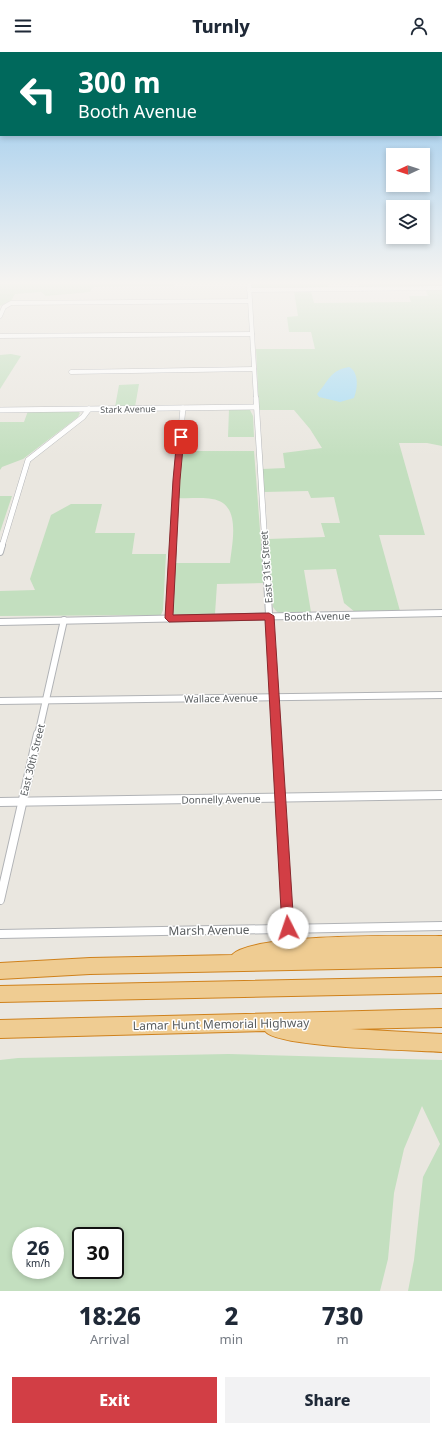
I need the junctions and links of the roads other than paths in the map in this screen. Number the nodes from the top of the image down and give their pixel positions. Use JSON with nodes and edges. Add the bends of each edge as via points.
{"nodes":[{"id":1,"x":252,"y":342,"type":"edge"},
{"id":2,"x":254,"y":369,"type":"junction"},
{"id":3,"x":71,"y":372,"type":"dead end"},
{"id":4,"x":256,"y":407,"type":"junction"},
{"id":5,"x":183,"y":408,"type":"junction"},
{"id":6,"x":89,"y":409,"type":"junction"},
{"id":7,"x":0,"y":410,"type":"edge"},
{"id":8,"x":0,"y":552,"type":"edge"},
{"id":9,"x":442,"y":613,"type":"edge"},
{"id":10,"x":269,"y":616,"type":"junction"},
{"id":11,"x":169,"y":618,"type":"junction"},
{"id":12,"x":64,"y":620,"type":"junction"},
{"id":13,"x":0,"y":622,"type":"edge"},
{"id":14,"x":442,"y":695,"type":"edge"},
{"id":15,"x":274,"y":698,"type":"junction"},
{"id":16,"x":46,"y":700,"type":"junction"},
{"id":17,"x":0,"y":701,"type":"edge"},
{"id":18,"x":442,"y":795,"type":"edge"},
{"id":19,"x":279,"y":799,"type":"junction"},
{"id":20,"x":0,"y":802,"type":"edge"},
{"id":21,"x":22,"y":802,"type":"junction"},
{"id":22,"x":0,"y":900,"type":"edge"},
{"id":23,"x":442,"y":926,"type":"edge"},
{"id":24,"x":288,"y":928,"type":"junction"},
{"id":25,"x":0,"y":934,"type":"edge"},
{"id":26,"x":442,"y":944,"type":"edge"},
{"id":27,"x":442,"y":959,"type":"edge"},
{"id":28,"x":226,"y":963,"type":"junction"},
{"id":29,"x":0,"y":971,"type":"edge"},
{"id":30,"x":442,"y":984,"type":"edge"},
{"id":31,"x":0,"y":994,"type":"edge"},
{"id":32,"x":442,"y":1018,"type":"edge"},
{"id":33,"x":256,"y":1023,"type":"junction"},
{"id":34,"x":0,"y":1029,"type":"edge"},
{"id":35,"x":442,"y":1043,"type":"edge"}],
"edges":[{"from":1,"to":2,"type":"street","name":"East 31st Street"},
{"from":2,"to":3,"type":"street"},
{"from":2,"to":4,"type":"street","name":"East 31st Street"},
{"from":4,"to":5,"type":"street","name":"Stark Avenue"},
{"from":4,"to":10,"type":"street","name":"East 31st Street"},
{"from":5,"to":6,"type":"street","name":"Stark Avenue"},
{"from":5,"to":11,"type":"street","via":[[176,480]]},
{"from":6,"to":7,"type":"street","name":"Stark Avenue"},
{"from":6,"to":8,"type":"street","via":[[83,417],[28,460]]},
{"from":9,"to":10,"type":"street","name":"Booth Avenue"},
{"from":10,"to":11,"type":"street","name":"Booth Avenue"},
{"from":10,"to":15,"type":"street","name":"East 31st Street"},
{"from":11,"to":12,"type":"street","name":"Booth Avenue"},
{"from":12,"to":13,"type":"street","name":"Booth Avenue"},
{"from":12,"to":16,"type":"street","name":"East 30th Street"},
{"from":14,"to":15,"type":"street","name":"Wallace Avenue"},
{"from":15,"to":16,"type":"street","name":"Wallace Avenue"},
{"from":15,"to":19,"type":"street","name":"East 31st Street"},
{"from":16,"to":17,"type":"street","name":"Wallace Avenue"},
{"from":16,"to":21,"type":"street","name":"East 30th Street"},
{"from":18,"to":19,"type":"street","name":"Donnelly Avenue"},
{"from":19,"to":21,"type":"street","name":"Donnelly Avenue"},
{"from":19,"to":24,"type":"street","name":"East 31st Street"},
{"from":20,"to":21,"type":"street","name":"Donnelly Avenue"},
{"from":21,"to":22,"type":"street","name":"East 30th Street"},
{"from":23,"to":24,"type":"street","name":"Marsh Avenue"},
{"from":24,"to":25,"type":"street","name":"Marsh Avenue"},
{"from":26,"to":28,"type":"highway","via":[[314,945],[254,954]]},
{"from":27,"to":28,"type":"highway"},
{"from":28,"to":29,"type":"highway"},
{"from":30,"to":31,"type":"highway"},
{"from":32,"to":33,"type":"highway","name":"Lamar Hunt Memorial Highway"},
{"from":33,"to":34,"type":"highway","name":"Lamar Hunt Memorial Highway"},
{"from":33,"to":35,"type":"highway","via":[[304,1035]]}]}
